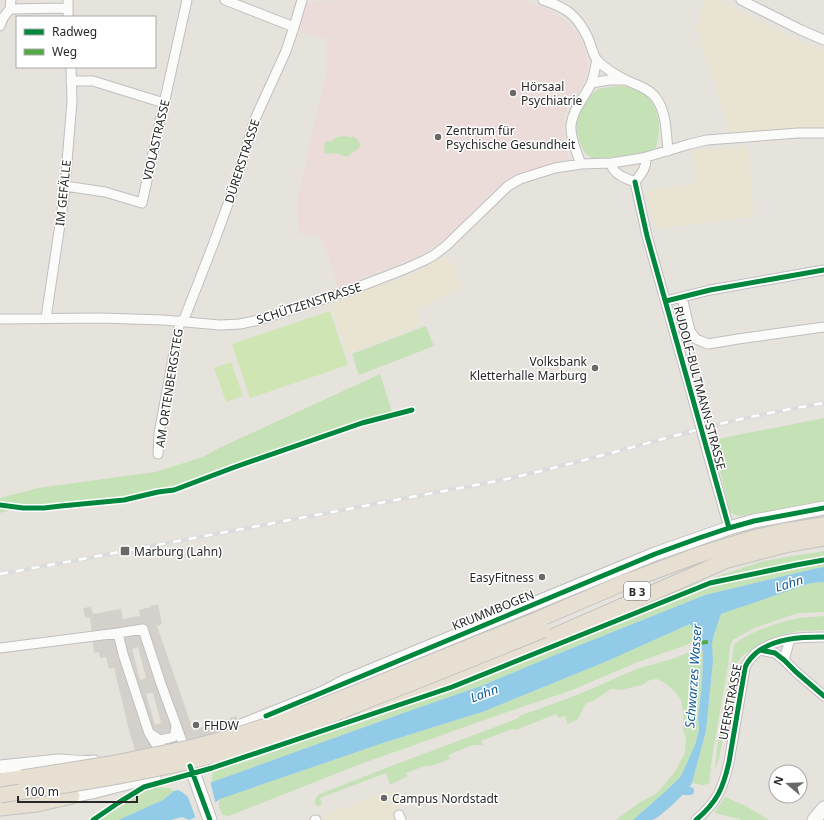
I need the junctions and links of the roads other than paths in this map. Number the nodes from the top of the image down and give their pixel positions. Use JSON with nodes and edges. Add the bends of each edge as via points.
{"nodes":[{"id":1,"x":6,"y":0,"type":"edge"},
{"id":2,"x":188,"y":0,"type":"edge"},
{"id":3,"x":225,"y":0,"type":"edge"},
{"id":4,"x":302,"y":0,"type":"edge"},
{"id":5,"x":543,"y":0,"type":"edge"},
{"id":6,"x":741,"y":0,"type":"edge"},
{"id":7,"x":11,"y":5,"type":"edge"},
{"id":8,"x":68,"y":8,"type":"edge"},
{"id":9,"x":0,"y":26,"type":"edge"},
{"id":10,"x":294,"y":27,"type":"junction"},
{"id":11,"x":824,"y":40,"type":"edge"},
{"id":12,"x":597,"y":60,"type":"junction"},
{"id":13,"x":71,"y":68,"type":"edge"},
{"id":14,"x":628,"y":80,"type":"junction"},
{"id":15,"x":71,"y":81,"type":"junction"},
{"id":16,"x":591,"y":83,"type":"junction"},
{"id":17,"x":164,"y":103,"type":"junction"},
{"id":18,"x":824,"y":133,"type":"edge"},
{"id":19,"x":668,"y":151,"type":"junction"},
{"id":20,"x":646,"y":157,"type":"junction"},
{"id":21,"x":611,"y":163,"type":"junction"},
{"id":22,"x":581,"y":164,"type":"junction"},
{"id":23,"x":635,"y":182,"type":"junction"},
{"id":24,"x":65,"y":186,"type":"junction"},
{"id":25,"x":824,"y":270,"type":"edge"},
{"id":26,"x":682,"y":297,"type":"junction"},
{"id":27,"x":666,"y":301,"type":"junction"},
{"id":28,"x":46,"y":318,"type":"junction"},
{"id":29,"x":0,"y":320,"type":"edge"},
{"id":30,"x":181,"y":322,"type":"junction"},
{"id":31,"x":824,"y":327,"type":"edge"},
{"id":32,"x":158,"y":454,"type":"dead end"},
{"id":33,"x":824,"y":508,"type":"edge"},
{"id":34,"x":824,"y":525,"type":"edge"},
{"id":35,"x":729,"y":528,"type":"junction"},
{"id":36,"x":824,"y":538,"type":"edge"},
{"id":37,"x":543,"y":629,"type":"junction"},
{"id":38,"x":118,"y":633,"type":"junction"},
{"id":39,"x":824,"y":637,"type":"edge"},
{"id":40,"x":790,"y":639,"type":"junction"},
{"id":41,"x":0,"y":648,"type":"edge"},
{"id":42,"x":760,"y":650,"type":"junction"},
{"id":43,"x":784,"y":660,"type":"junction"},
{"id":44,"x":824,"y":696,"type":"edge"},
{"id":45,"x":266,"y":716,"type":"junction"},
{"id":46,"x":176,"y":725,"type":"junction"},
{"id":47,"x":148,"y":733,"type":"junction"},
{"id":48,"x":234,"y":746,"type":"junction"},
{"id":49,"x":166,"y":750,"type":"junction"},
{"id":50,"x":27,"y":764,"type":"junction"},
{"id":51,"x":190,"y":764,"type":"junction"},
{"id":52,"x":0,"y":767,"type":"edge"},
{"id":53,"x":0,"y":782,"type":"edge"},
{"id":54,"x":0,"y":795,"type":"edge"},
{"id":55,"x":72,"y":796,"type":"junction"},
{"id":56,"x":0,"y":808,"type":"edge"},
{"id":57,"x":210,"y":820,"type":"edge"},
{"id":58,"x":696,"y":820,"type":"edge"}],
"edges":[{"from":1,"to":7,"type":"street"},
{"from":2,"to":17,"type":"street","name":"VIOLASTRASSE"},
{"from":3,"to":10,"type":"street"},
{"from":4,"to":10,"type":"street","name":"DÜRERSTRASSE"},
{"from":5,"to":12,"type":"street","via":[[572,14],[588,37]]},
{"from":6,"to":11,"type":"street"},
{"from":7,"to":8,"type":"street"},
{"from":7,"to":9,"type":"street"},
{"from":10,"to":30,"type":"street","name":"DÜRERSTRASSE","via":[[256,117],[229,200]]},
{"from":12,"to":14,"type":"street","via":[[614,74]]},
{"from":12,"to":16,"type":"street"},
{"from":13,"to":15,"type":"street","name":"IM GEFÄLLE"},
{"from":14,"to":16,"type":"street"},
{"from":14,"to":19,"type":"street","via":[[656,97],[666,126]]},
{"from":15,"to":17,"type":"street","via":[[92,81]]},
{"from":15,"to":24,"type":"street","name":"IM GEFÄLLE","via":[[72,101]]},
{"from":16,"to":22,"type":"street","via":[[571,126],[574,146]]},
{"from":17,"to":24,"type":"street","name":"VIOLASTRASSE","via":[[142,203],[105,192]]},
{"from":18,"to":19,"type":"street","via":[[713,139]]},
{"from":19,"to":20,"type":"street"},
{"from":20,"to":21,"type":"street"},
{"from":20,"to":23,"type":"street","via":[[645,167]]},
{"from":21,"to":22,"type":"street"},
{"from":21,"to":23,"type":"street","via":[[615,172]]},
{"from":22,"to":30,"type":"street","name":"SCHÜTZENSTRASSE","via":[[534,174],[508,186],[434,255],[405,269],[259,320],[229,325]]},
{"from":23,"to":27,"type":"street","name":"RUDOLF-BULTMANN-STRASSE","via":[[647,236]]},
{"from":24,"to":28,"type":"street","name":"IM GEFÄLLE"},
{"from":25,"to":26,"type":"street"},
{"from":26,"to":27,"type":"street"},
{"from":26,"to":31,"type":"street","via":[[690,331],[696,339],[708,344]]},
{"from":27,"to":35,"type":"street","name":"RUDOLF-BULTMANN-STRASSE","bridge":true},
{"from":28,"to":29,"type":"street","name":"SCHÜTZENSTRASSE"},
{"from":28,"to":30,"type":"street","name":"SCHÜTZENSTRASSE"},
{"from":30,"to":32,"type":"street","name":"AM ORTENBERGSTEG","via":[[159,433]]},
{"from":33,"to":35,"type":"main road","name":"KRUMMBOGEN"},
{"from":34,"to":37,"type":"highway","number":"B 3","via":[[757,537],[623,583]]},
{"from":35,"to":45,"type":"main road","name":"KRUMMBOGEN","via":[[655,554]]},
{"from":36,"to":37,"type":"highway","number":"B 3","via":[[785,545],[703,567]]},
{"from":37,"to":48,"type":"highway","number":"B 3","via":[[436,687],[386,705]]},
{"from":37,"to":53,"type":"highway","number":"B 3","bridge":true,"via":[[232,737],[110,764]]},
{"from":37,"to":54,"type":"highway","number":"B 3","bridge":true,"via":[[308,724],[241,748],[105,779]]},
{"from":38,"to":41,"type":"street"},
{"from":38,"to":46,"type":"street","via":[[143,629]]},
{"from":38,"to":47,"type":"street"},
{"from":39,"to":40,"type":"street","name":"UFERSTRASSE"},
{"from":40,"to":42,"type":"street","name":"UFERSTRASSE","via":[[770,644]]},
{"from":40,"to":43,"type":"street"},
{"from":42,"to":43,"type":"street","via":[[775,653]]},
{"from":42,"to":58,"type":"street","name":"UFERSTRASSE","via":[[745,665],[729,762],[719,794]]},
{"from":43,"to":44,"type":"street"},
{"from":45,"to":48,"type":"main road","name":"KRUMMBOGEN","via":[[252,726]]},
{"from":45,"to":51,"type":"main road","name":"KRUMMBOGEN","via":[[241,726],[224,742]]},
{"from":46,"to":47,"type":"street","via":[[173,737],[160,740]]},
{"from":46,"to":51,"type":"street"},
{"from":47,"to":49,"type":"street","via":[[156,744]]},
{"from":48,"to":51,"type":"main road","name":"KRUMMBOGEN","via":[[218,756]]},
{"from":49,"to":50,"type":"main road","via":[[88,763],[67,761]]},
{"from":49,"to":51,"type":"main road","via":[[182,755]]},
{"from":50,"to":52,"type":"main road"},
{"from":50,"to":55,"type":"main road","via":[[37,769],[65,794]]},
{"from":51,"to":55,"type":"main road"},
{"from":51,"to":57,"type":"main road"},
{"from":55,"to":56,"type":"highway"}]}
